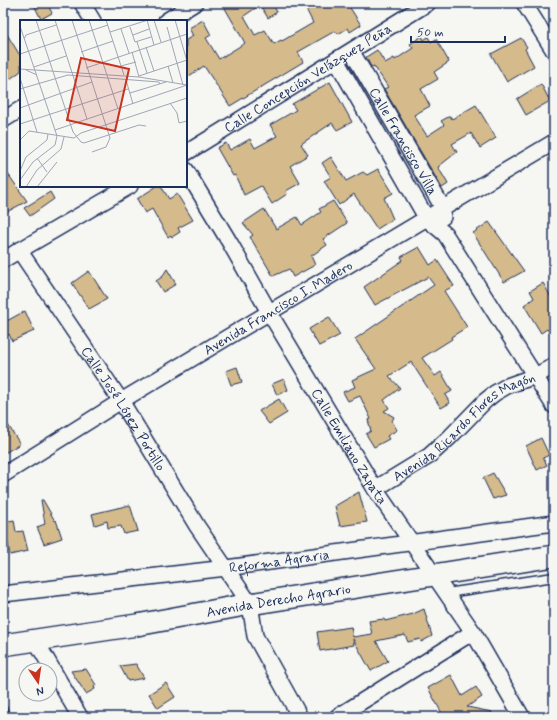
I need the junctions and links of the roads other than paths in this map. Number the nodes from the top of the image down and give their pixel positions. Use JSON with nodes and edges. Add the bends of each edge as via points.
{"nodes":[{"id":1,"x":82,"y":3,"type":"edge"},
{"id":2,"x":195,"y":3,"type":"edge"},
{"id":3,"x":428,"y":3,"type":"edge"},
{"id":4,"x":524,"y":3,"type":"edge"},
{"id":5,"x":92,"y":20,"type":"edge"},
{"id":6,"x":168,"y":20,"type":"edge"},
{"id":7,"x":554,"y":51,"type":"edge"},
{"id":8,"x":352,"y":52,"type":"junction"},
{"id":9,"x":336,"y":60,"type":"junction"},
{"id":10,"x":20,"y":110,"type":"edge"},
{"id":11,"x":3,"y":120,"type":"edge"},
{"id":12,"x":554,"y":142,"type":"edge"},
{"id":13,"x":187,"y":152,"type":"edge"},
{"id":14,"x":187,"y":172,"type":"edge"},
{"id":15,"x":128,"y":187,"type":"edge"},
{"id":16,"x":442,"y":208,"type":"junction"},
{"id":17,"x":427,"y":219,"type":"junction"},
{"id":18,"x":445,"y":234,"type":"junction"},
{"id":19,"x":19,"y":250,"type":"junction"},
{"id":20,"x":3,"y":260,"type":"edge"},
{"id":21,"x":268,"y":312,"type":"junction"},
{"id":22,"x":554,"y":366,"type":"edge"},
{"id":23,"x":535,"y":376,"type":"junction"},
{"id":24,"x":121,"y":401,"type":"junction"},
{"id":25,"x":554,"y":406,"type":"edge"},
{"id":26,"x":3,"y":475,"type":"edge"},
{"id":27,"x":375,"y":489,"type":"junction"},
{"id":28,"x":554,"y":522,"type":"edge"},
{"id":29,"x":411,"y":541,"type":"junction"},
{"id":30,"x":554,"y":556,"type":"edge"},
{"id":31,"x":226,"y":568,"type":"junction"},
{"id":32,"x":434,"y":575,"type":"junction"},
{"id":33,"x":554,"y":577,"type":"edge"},
{"id":34,"x":4,"y":592,"type":"edge"},
{"id":35,"x":447,"y":593,"type":"junction"},
{"id":36,"x":250,"y":604,"type":"junction"},
{"id":37,"x":473,"y":632,"type":"junction"},
{"id":38,"x":36,"y":640,"type":"junction"},
{"id":39,"x":3,"y":645,"type":"edge"},
{"id":40,"x":3,"y":710,"type":"edge"},
{"id":41,"x":5,"y":717,"type":"edge"},
{"id":42,"x":80,"y":717,"type":"edge"},
{"id":43,"x":300,"y":717,"type":"edge"},
{"id":44,"x":337,"y":717,"type":"edge"},
{"id":45,"x":522,"y":717,"type":"edge"}],
"edges":[{"from":1,"to":5,"type":"street"},
{"from":2,"to":6,"type":"street"},
{"from":3,"to":8,"type":"street","name":"Calle Concepción Velázquez Peña"},
{"from":4,"to":7,"type":"street"},
{"from":8,"to":9,"type":"street","name":"Calle Concepción Velázquez Peña"},
{"from":8,"to":16,"type":"street","name":"Calle Francisco Villa"},
{"from":9,"to":13,"type":"street","name":"Calle Concepción Velázquez Peña"},
{"from":9,"to":17,"type":"street","name":"Calle Francisco Villa"},
{"from":10,"to":11,"type":"street"},
{"from":12,"to":16,"type":"street","name":"Avenida Francisco I. Madero"},
{"from":14,"to":21,"type":"street","name":"Calle Emiliano Zapata"},
{"from":15,"to":19,"type":"street"},
{"from":16,"to":17,"type":"street","name":"Avenida Francisco I. Madero"},
{"from":16,"to":18,"type":"street","name":"Calle Francisco Villa"},
{"from":17,"to":18,"type":"street","name":"Calle Francisco Villa"},
{"from":17,"to":21,"type":"street","name":"Avenida Francisco I. Madero"},
{"from":18,"to":23,"type":"street","name":"Calle Francisco Villa"},
{"from":19,"to":20,"type":"street"},
{"from":19,"to":24,"type":"street","name":"Calle José López Portillo"},
{"from":21,"to":24,"type":"street","name":"Avenida Francisco I. Madero"},
{"from":21,"to":27,"type":"street","name":"Calle Emiliano Zapata"},
{"from":22,"to":23,"type":"street","name":"Avenida Ricardo Flores Magón"},
{"from":23,"to":25,"type":"street","name":"Calle Francisco Villa"},
{"from":23,"to":27,"type":"street","name":"Avenida Ricardo Flores Magón","via":[[495,393],[428,456]]},
{"from":24,"to":26,"type":"street","name":"Avenida Francisco I. Madero"},
{"from":24,"to":31,"type":"street","name":"Calle José López Portillo","via":[[197,526]]},
{"from":27,"to":29,"type":"street","name":"Calle Emiliano Zapata"},
{"from":28,"to":29,"type":"street","name":"Reforma Agraria"},
{"from":29,"to":31,"type":"street","name":"Reforma Agraria"},
{"from":29,"to":32,"type":"street","name":"Calle Emiliano Zapata"},
{"from":30,"to":32,"type":"street","name":"Avenida Derecho Agrario"},
{"from":31,"to":34,"type":"street","name":"Reforma Agraria"},
{"from":31,"to":36,"type":"street","name":"Calle José López Portillo"},
{"from":32,"to":35,"type":"street","name":"Calle Emiliano Zapata"},
{"from":32,"to":36,"type":"street","name":"Avenida Derecho Agrario"},
{"from":33,"to":35,"type":"lane"},
{"from":35,"to":37,"type":"street","name":"Calle Emiliano Zapata"},
{"from":36,"to":38,"type":"street","name":"Avenida Derecho Agrario"},
{"from":36,"to":43,"type":"street","via":[[255,636]]},
{"from":37,"to":44,"type":"street"},
{"from":37,"to":45,"type":"street","name":"Calle Emiliano Zapata"},
{"from":38,"to":39,"type":"street","name":"Avenida Derecho Agrario"},
{"from":38,"to":42,"type":"street"},
{"from":40,"to":41,"type":"lane"}]}
